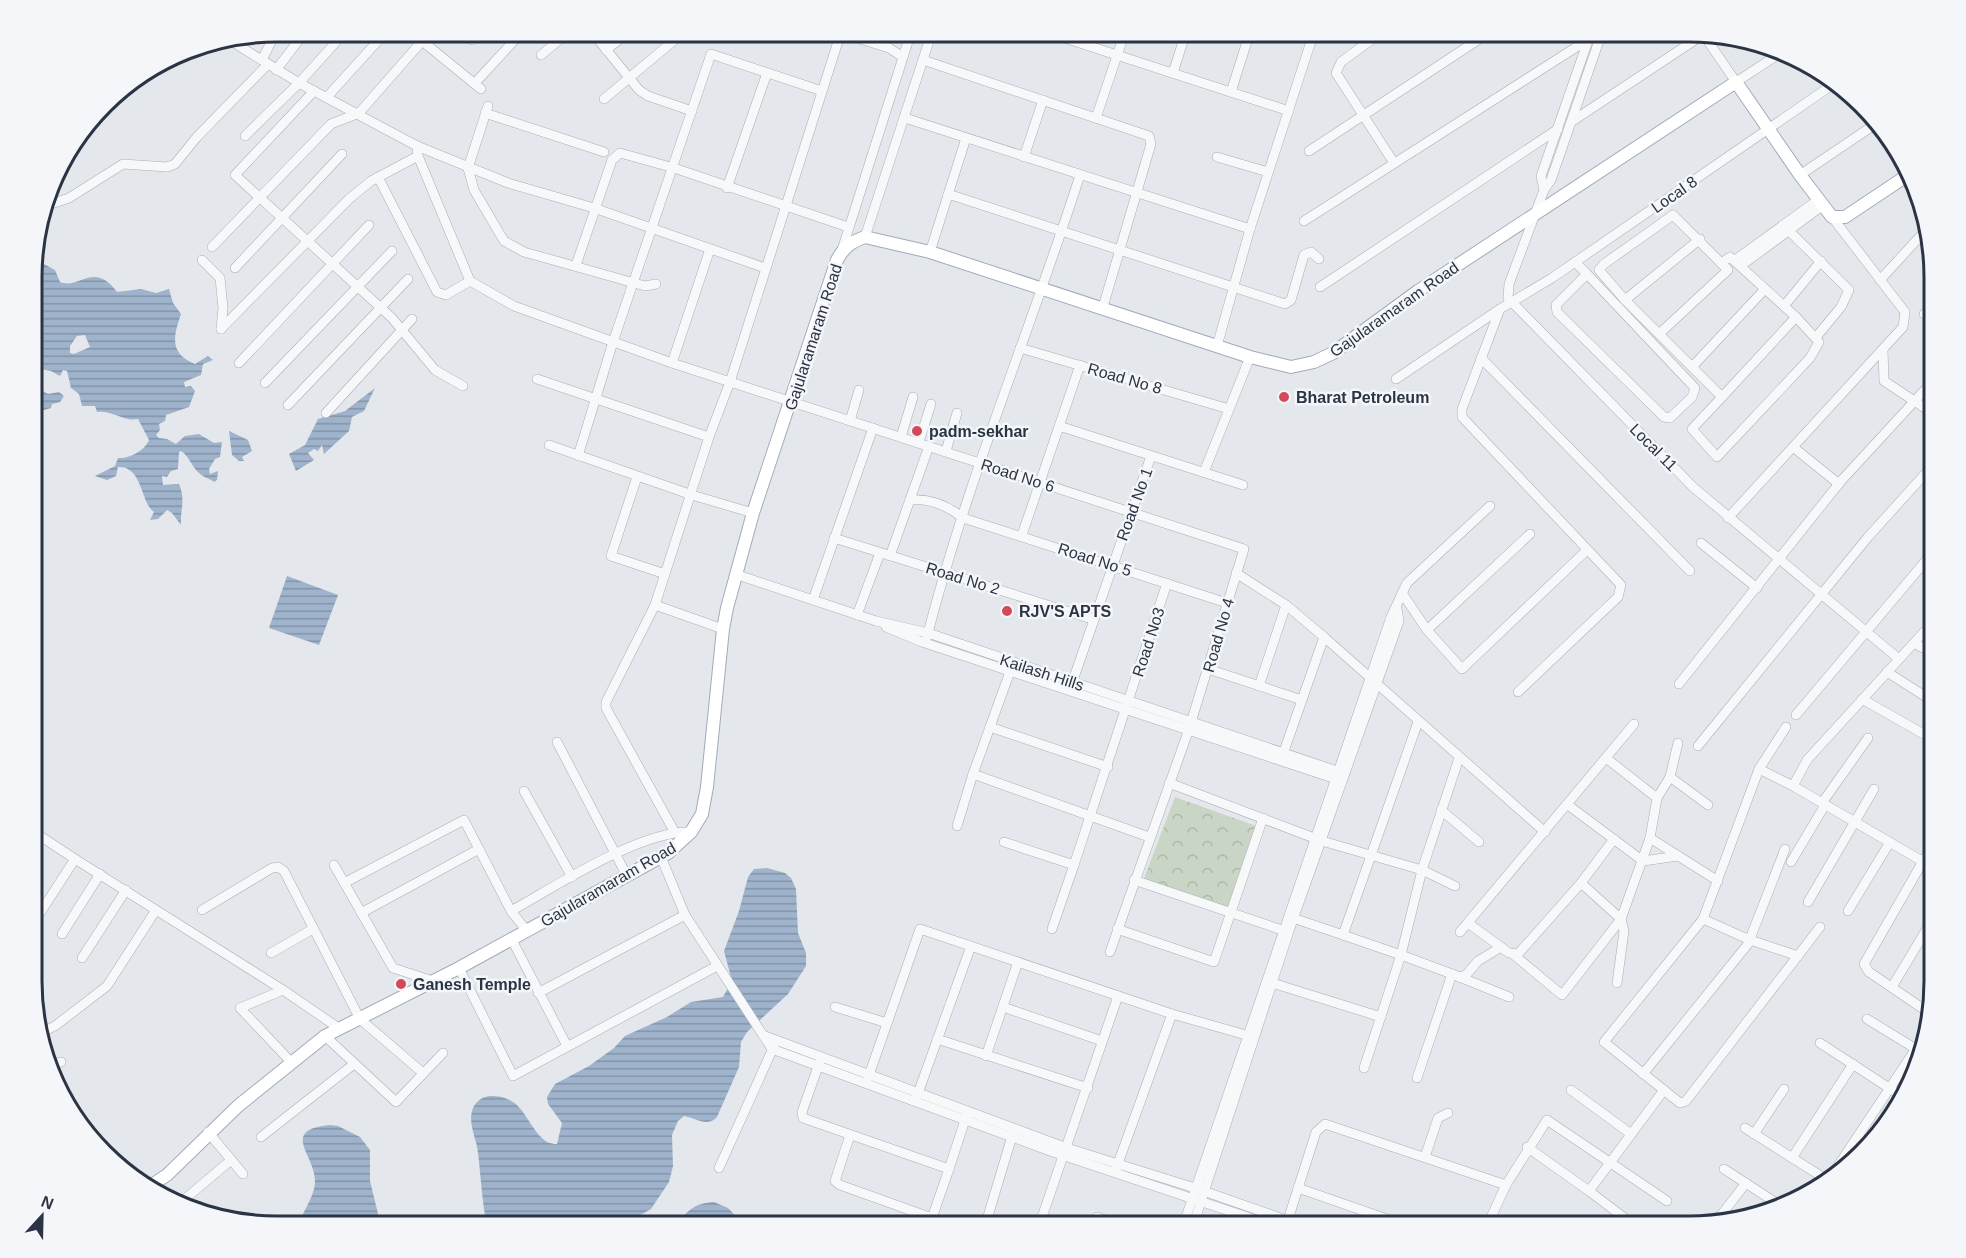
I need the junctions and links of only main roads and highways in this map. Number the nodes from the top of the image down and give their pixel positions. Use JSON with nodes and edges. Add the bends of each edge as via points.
{"nodes":[{"id":1,"x":1902,"y":179,"type":"edge"},
{"id":2,"x":156,"y":1183,"type":"edge"}],
"edges":[{"from":1,"to":2,"type":"main road","name":"Gajularamaram Road","via":[[1845,217],[1832,217],[1736,82],[1418,291],[1333,353],[1291,367],[930,252],[865,237],[842,250],[753,513],[723,629],[707,788],[702,814],[692,832],[661,857],[627,876],[326,1036],[208,1132]]}]}
